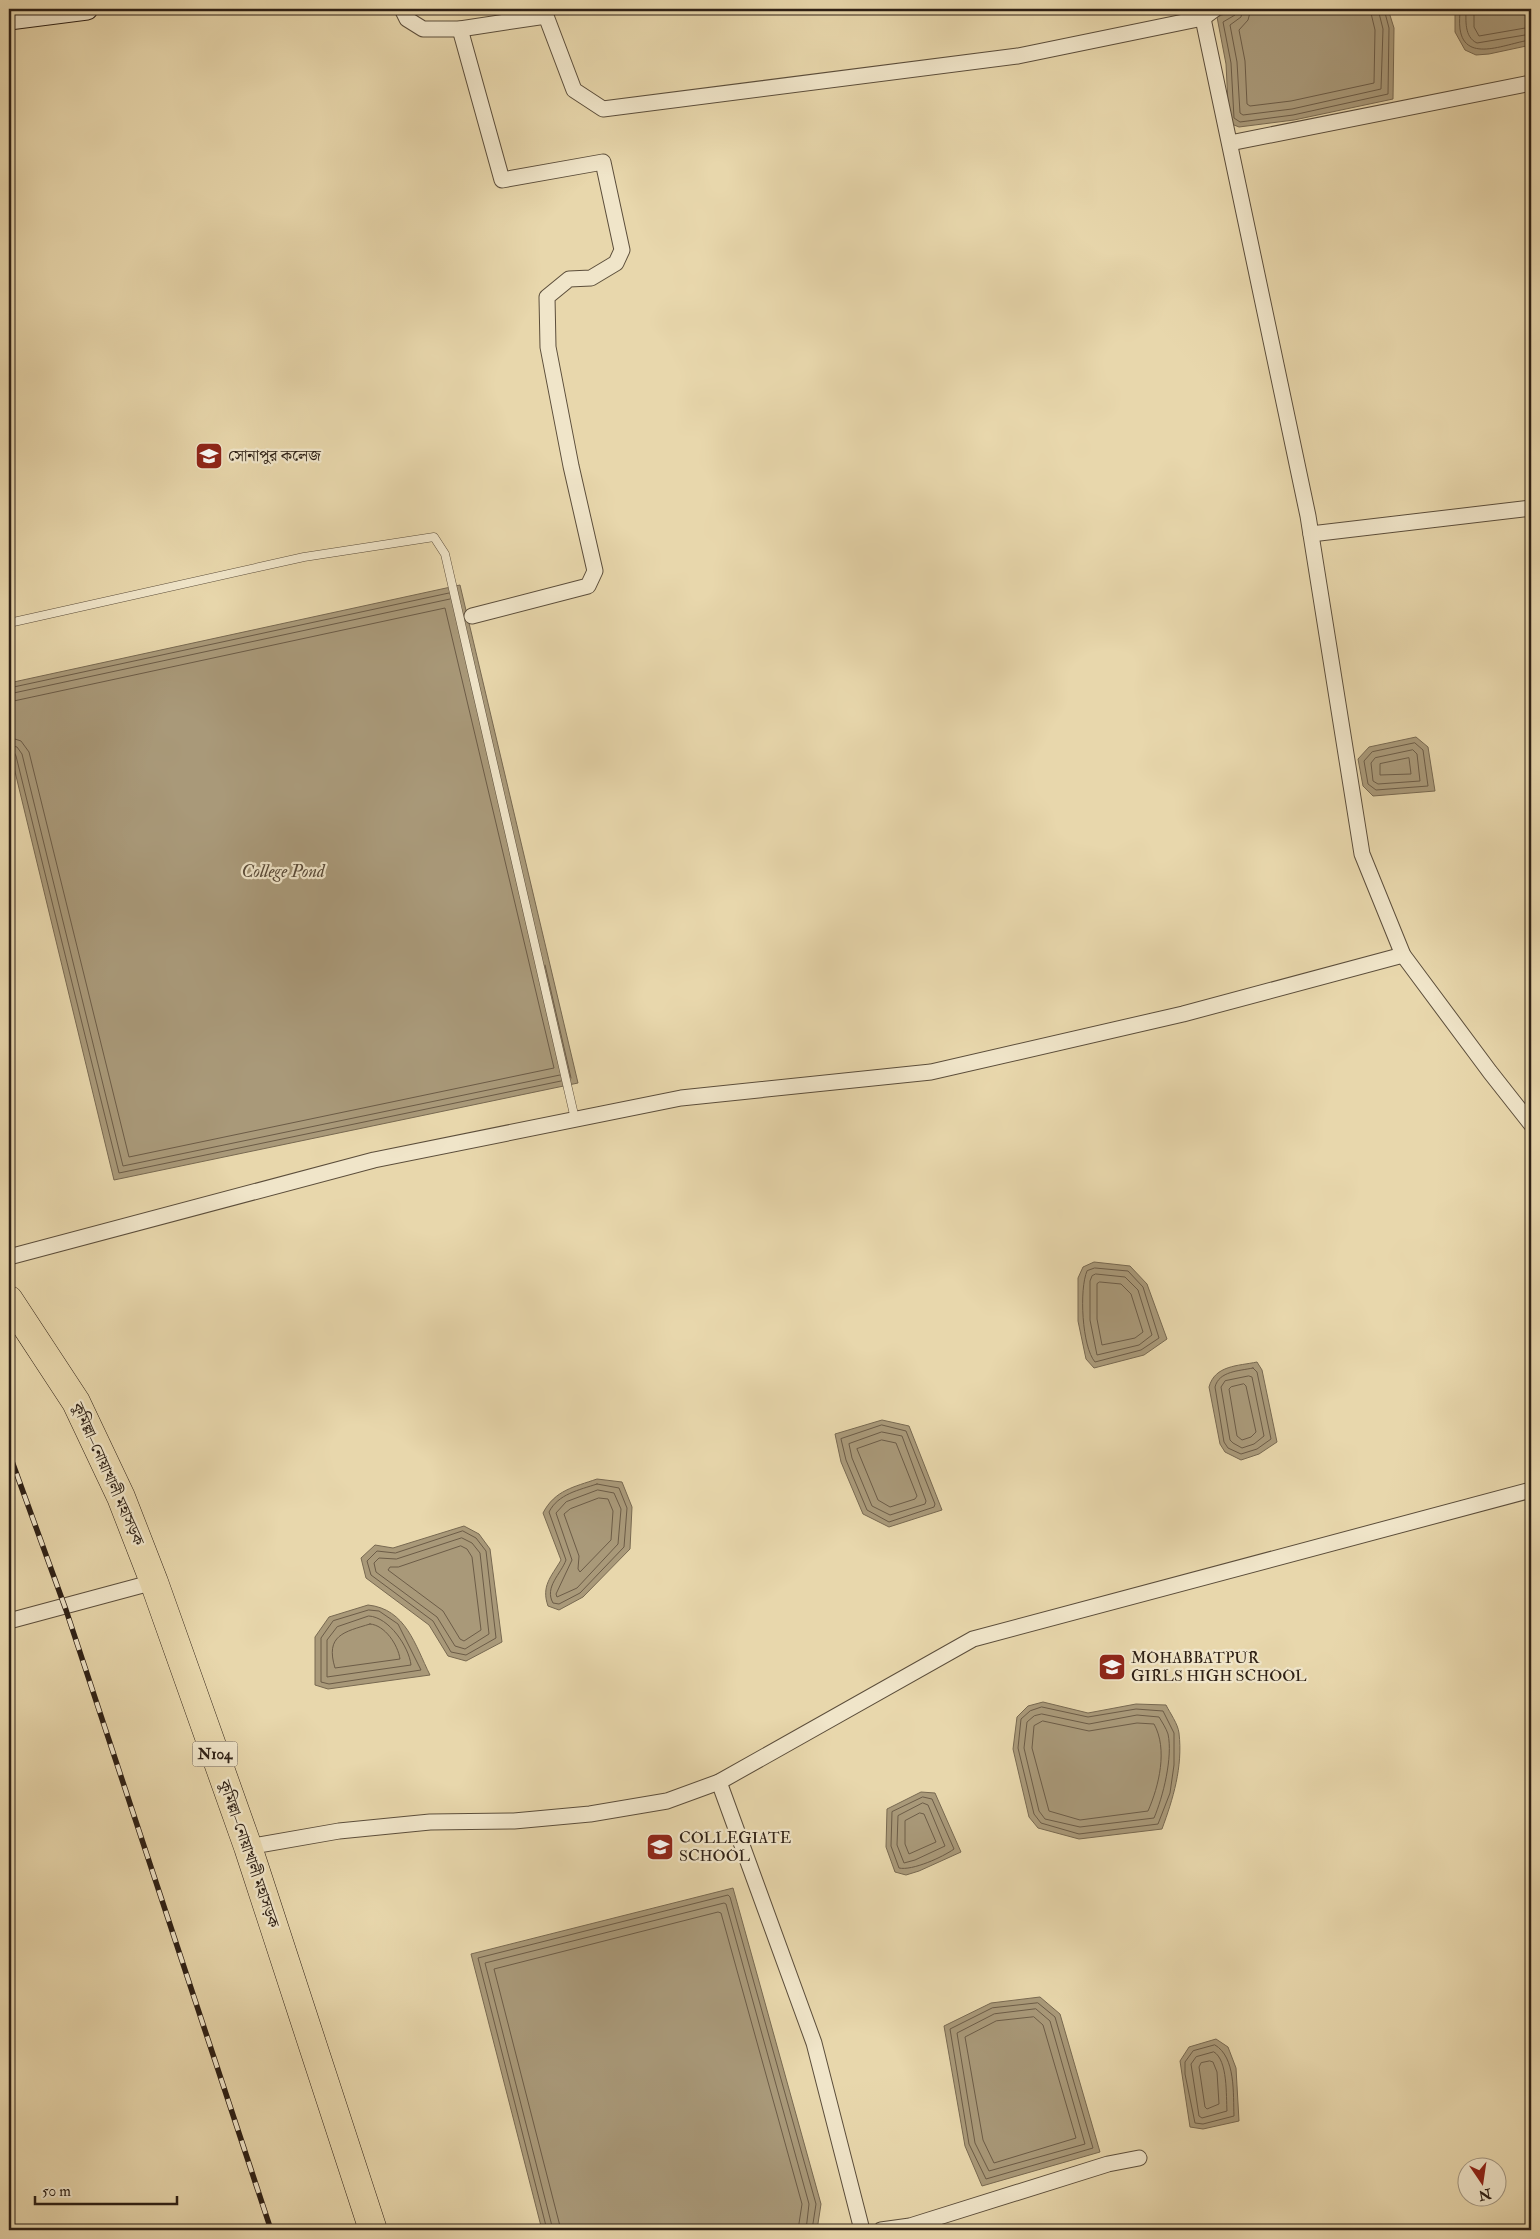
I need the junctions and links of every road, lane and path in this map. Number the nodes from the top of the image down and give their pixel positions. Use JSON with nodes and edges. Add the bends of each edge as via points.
{"nodes":[{"id":1,"x":87,"y":9,"type":"edge"},
{"id":2,"x":402,"y":9,"type":"edge"},
{"id":3,"x":1207,"y":12,"type":"edge"},
{"id":4,"x":9,"y":18,"type":"edge"},
{"id":5,"x":460,"y":29,"type":"junction"},
{"id":6,"x":1531,"y":83,"type":"edge"},
{"id":7,"x":1230,"y":144,"type":"junction"},
{"id":8,"x":1531,"y":508,"type":"edge"},
{"id":9,"x":1311,"y":534,"type":"junction"},
{"id":10,"x":472,"y":616,"type":"dead end"},
{"id":11,"x":9,"y":622,"type":"edge"},
{"id":12,"x":1403,"y":955,"type":"junction"},
{"id":13,"x":575,"y":1119,"type":"junction"},
{"id":14,"x":1531,"y":1124,"type":"edge"},
{"id":15,"x":9,"y":1257,"type":"edge"},
{"id":16,"x":9,"y":1300,"type":"edge"},
{"id":17,"x":1531,"y":1490,"type":"edge"},
{"id":18,"x":154,"y":1582,"type":"junction"},
{"id":19,"x":9,"y":1621,"type":"edge"},
{"id":20,"x":719,"y":1782,"type":"junction"},
{"id":21,"x":248,"y":1847,"type":"junction"},
{"id":22,"x":1139,"y":2158,"type":"dead end"},
{"id":23,"x":373,"y":2230,"type":"edge"},
{"id":24,"x":862,"y":2230,"type":"edge"},
{"id":25,"x":881,"y":2230,"type":"edge"}],
"edges":[{"from":1,"to":4,"type":"main road"},
{"from":2,"to":5,"type":"street","via":[[408,19],[423,29]]},
{"from":3,"to":5,"type":"street","via":[[1018,56],[603,109],[574,90],[546,16]]},
{"from":3,"to":7,"type":"street"},
{"from":5,"to":10,"type":"street","via":[[502,180],[603,162],[622,250],[616,263],[591,278],[569,279],[547,297],[548,346],[595,572],[588,586]]},
{"from":6,"to":7,"type":"street"},
{"from":7,"to":9,"type":"street"},
{"from":8,"to":9,"type":"street"},
{"from":9,"to":12,"type":"street","via":[[1362,854]]},
{"from":11,"to":13,"type":"lane","via":[[304,558],[434,537],[445,554]]},
{"from":12,"to":13,"type":"street","via":[[1183,1014],[931,1072],[681,1098]]},
{"from":12,"to":14,"type":"street"},
{"from":13,"to":15,"type":"street","via":[[374,1160]]},
{"from":16,"to":18,"type":"highway","name":"কুমিল্লা–নোয়াখালী মহাসড়ক","number":"N104","via":[[76,1402],[121,1497]]},
{"from":17,"to":20,"type":"street","via":[[973,1639]]},
{"from":18,"to":19,"type":"street"},
{"from":18,"to":21,"type":"highway","name":"কুমিল্লা–নোয়াখালী মহাসড়ক","number":"N104"},
{"from":20,"to":21,"type":"street","via":[[667,1801],[590,1814],[514,1821],[430,1822],[339,1831]]},
{"from":20,"to":24,"type":"street","via":[[814,2043]]},
{"from":21,"to":23,"type":"highway","name":"কুমিল্লা–নোয়াখালী মহাসড়ক","number":"N104"},
{"from":22,"to":25,"type":"street","via":[[1108,2164],[910,2226]]}]}
